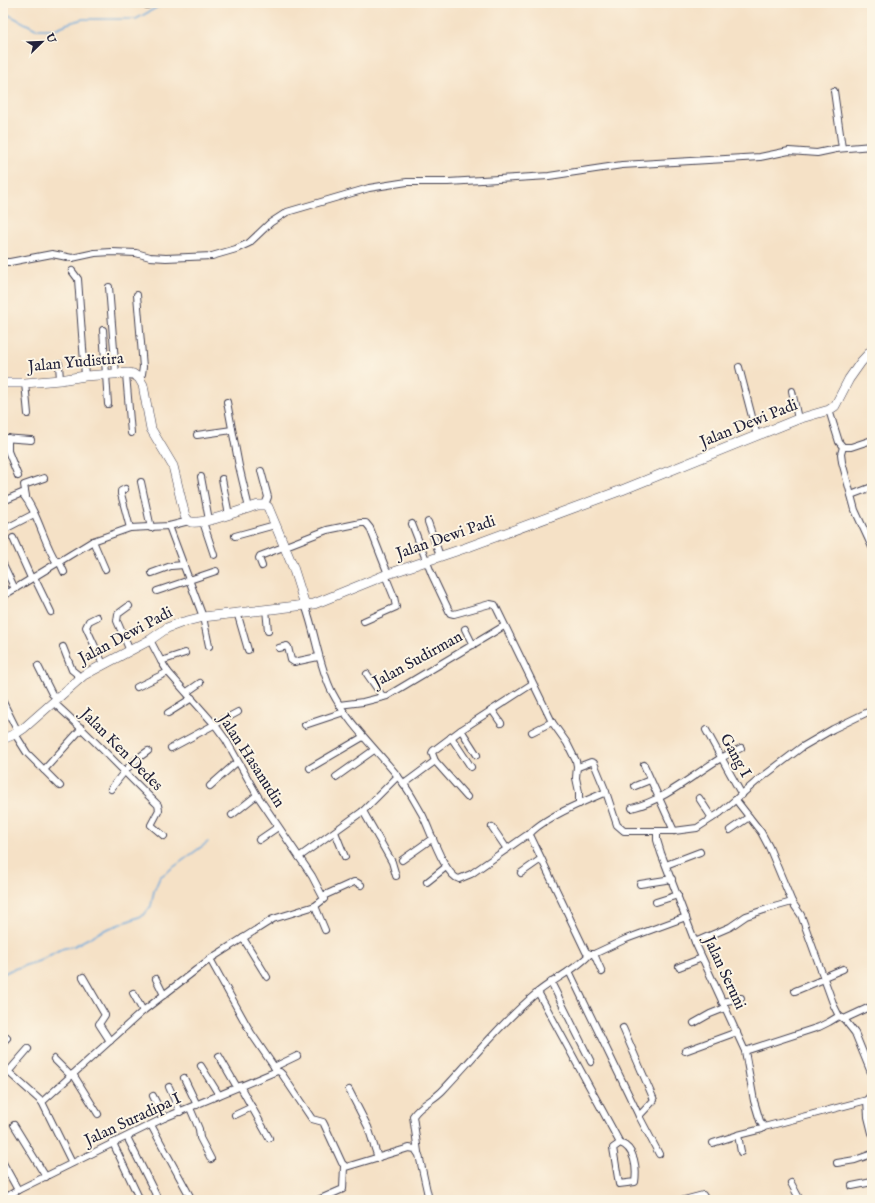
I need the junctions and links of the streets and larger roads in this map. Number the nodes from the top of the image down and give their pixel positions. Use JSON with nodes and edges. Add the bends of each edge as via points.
{"nodes":[{"id":1,"x":834,"y":91,"type":"dead end"},
{"id":2,"x":872,"y":146,"type":"edge"},
{"id":3,"x":842,"y":148,"type":"junction"},
{"id":4,"x":3,"y":262,"type":"edge"},
{"id":5,"x":72,"y":271,"type":"dead end"},
{"id":6,"x":109,"y":287,"type":"dead end"},
{"id":7,"x":137,"y":295,"type":"dead end"},
{"id":8,"x":103,"y":330,"type":"dead end"},
{"id":9,"x":870,"y":355,"type":"edge"},
{"id":10,"x":59,"y":364,"type":"dead end"},
{"id":11,"x":738,"y":367,"type":"dead end"},
{"id":12,"x":116,"y":374,"type":"junction"},
{"id":13,"x":126,"y":374,"type":"junction"},
{"id":14,"x":106,"y":375,"type":"junction"},
{"id":15,"x":85,"y":376,"type":"junction"},
{"id":16,"x":139,"y":378,"type":"junction"},
{"id":17,"x":60,"y":380,"type":"junction"},
{"id":18,"x":3,"y":383,"type":"edge"},
{"id":19,"x":25,"y":383,"type":"junction"},
{"id":20,"x":792,"y":391,"type":"dead end"},
{"id":21,"x":227,"y":402,"type":"dead end"},
{"id":22,"x":108,"y":404,"type":"dead end"},
{"id":23,"x":829,"y":410,"type":"junction"},
{"id":24,"x":28,"y":414,"type":"dead end"},
{"id":25,"x":798,"y":419,"type":"junction"},
{"id":26,"x":232,"y":430,"type":"junction"},
{"id":27,"x":131,"y":433,"type":"dead end"},
{"id":28,"x":197,"y":435,"type":"dead end"},
{"id":29,"x":757,"y":436,"type":"junction"},
{"id":30,"x":5,"y":438,"type":"edge"},
{"id":31,"x":31,"y":440,"type":"dead end"},
{"id":32,"x":872,"y":440,"type":"edge"},
{"id":33,"x":843,"y":446,"type":"junction"},
{"id":34,"x":261,"y":471,"type":"dead end"},
{"id":35,"x":18,"y":476,"type":"dead end"},
{"id":36,"x":202,"y":477,"type":"dead end"},
{"id":37,"x":44,"y":478,"type":"dead end"},
{"id":38,"x":222,"y":479,"type":"dead end"},
{"id":39,"x":141,"y":482,"type":"dead end"},
{"id":40,"x":872,"y":487,"type":"edge"},
{"id":41,"x":125,"y":489,"type":"dead end"},
{"id":42,"x":851,"y":495,"type":"junction"},
{"id":43,"x":26,"y":498,"type":"junction"},
{"id":44,"x":8,"y":499,"type":"dead end"},
{"id":45,"x":266,"y":505,"type":"junction"},
{"id":46,"x":249,"y":508,"type":"junction"},
{"id":47,"x":34,"y":514,"type":"junction"},
{"id":48,"x":229,"y":514,"type":"junction"},
{"id":49,"x":189,"y":521,"type":"junction"},
{"id":50,"x":206,"y":521,"type":"junction"},
{"id":51,"x":428,"y":522,"type":"dead end"},
{"id":52,"x":412,"y":524,"type":"dead end"},
{"id":53,"x":275,"y":525,"type":"junction"},
{"id":54,"x":169,"y":526,"type":"junction"},
{"id":55,"x":130,"y":528,"type":"junction"},
{"id":56,"x":150,"y":528,"type":"junction"},
{"id":57,"x":3,"y":530,"type":"edge"},
{"id":58,"x":235,"y":536,"type":"dead end"},
{"id":59,"x":13,"y":538,"type":"dead end"},
{"id":60,"x":93,"y":541,"type":"junction"},
{"id":61,"x":283,"y":547,"type":"junction"},
{"id":62,"x":872,"y":547,"type":"edge"},
{"id":63,"x":214,"y":555,"type":"dead end"},
{"id":64,"x":440,"y":556,"type":"junction"},
{"id":65,"x":426,"y":561,"type":"junction"},
{"id":66,"x":58,"y":562,"type":"junction"},
{"id":67,"x":3,"y":564,"type":"edge"},
{"id":68,"x":184,"y":565,"type":"junction"},
{"id":69,"x":262,"y":566,"type":"dead end"},
{"id":70,"x":105,"y":569,"type":"dead end"},
{"id":71,"x":216,"y":571,"type":"dead end"},
{"id":72,"x":64,"y":572,"type":"dead end"},
{"id":73,"x":152,"y":573,"type":"dead end"},
{"id":74,"x":387,"y":575,"type":"junction"},
{"id":75,"x":32,"y":577,"type":"junction"},
{"id":76,"x":190,"y":580,"type":"junction"},
{"id":77,"x":3,"y":586,"type":"edge"},
{"id":78,"x":15,"y":589,"type":"junction"},
{"id":79,"x":157,"y":592,"type":"dead end"},
{"id":80,"x":5,"y":595,"type":"edge"},
{"id":81,"x":305,"y":605,"type":"junction"},
{"id":82,"x":129,"y":606,"type":"dead end"},
{"id":83,"x":266,"y":609,"type":"junction"},
{"id":84,"x":51,"y":612,"type":"dead end"},
{"id":85,"x":237,"y":612,"type":"junction"},
{"id":86,"x":97,"y":617,"type":"dead end"},
{"id":87,"x":203,"y":617,"type":"junction"},
{"id":88,"x":364,"y":621,"type":"dead end"},
{"id":89,"x":504,"y":626,"type":"junction"},
{"id":90,"x":466,"y":629,"type":"dead end"},
{"id":91,"x":268,"y":631,"type":"dead end"},
{"id":92,"x":150,"y":640,"type":"junction"},
{"id":93,"x":473,"y":645,"type":"junction"},
{"id":94,"x":209,"y":646,"type":"dead end"},
{"id":95,"x":63,"y":647,"type":"dead end"},
{"id":96,"x":279,"y":648,"type":"dead end"},
{"id":97,"x":248,"y":650,"type":"dead end"},
{"id":98,"x":130,"y":651,"type":"junction"},
{"id":99,"x":184,"y":653,"type":"dead end"},
{"id":100,"x":318,"y":657,"type":"junction"},
{"id":101,"x":160,"y":662,"type":"junction"},
{"id":102,"x":103,"y":664,"type":"junction"},
{"id":103,"x":38,"y":666,"type":"dead end"},
{"id":104,"x":168,"y":672,"type":"junction"},
{"id":105,"x":367,"y":674,"type":"dead end"},
{"id":106,"x":80,"y":678,"type":"junction"},
{"id":107,"x":200,"y":683,"type":"dead end"},
{"id":108,"x":532,"y":684,"type":"junction"},
{"id":109,"x":137,"y":687,"type":"dead end"},
{"id":110,"x":186,"y":692,"type":"junction"},
{"id":111,"x":383,"y":697,"type":"junction"},
{"id":112,"x":192,"y":698,"type":"junction"},
{"id":113,"x":55,"y":700,"type":"junction"},
{"id":114,"x":3,"y":702,"type":"edge"},
{"id":115,"x":339,"y":705,"type":"junction"},
{"id":116,"x":492,"y":710,"type":"junction"},
{"id":117,"x":872,"y":710,"type":"edge"},
{"id":118,"x":238,"y":712,"type":"dead end"},
{"id":119,"x":344,"y":712,"type":"junction"},
{"id":120,"x":168,"y":713,"type":"dead end"},
{"id":121,"x":552,"y":722,"type":"junction"},
{"id":122,"x":501,"y":723,"type":"dead end"},
{"id":123,"x":215,"y":725,"type":"junction"},
{"id":124,"x":305,"y":725,"type":"dead end"},
{"id":125,"x":82,"y":728,"type":"junction"},
{"id":126,"x":461,"y":730,"type":"junction"},
{"id":127,"x":706,"y":730,"type":"dead end"},
{"id":128,"x":532,"y":732,"type":"dead end"},
{"id":129,"x":17,"y":733,"type":"junction"},
{"id":130,"x":363,"y":737,"type":"junction"},
{"id":131,"x":451,"y":737,"type":"junction"},
{"id":132,"x":3,"y":739,"type":"edge"},
{"id":133,"x":171,"y":748,"type":"dead end"},
{"id":134,"x":741,"y":748,"type":"dead end"},
{"id":135,"x":374,"y":750,"type":"junction"},
{"id":136,"x":148,"y":751,"type":"dead end"},
{"id":137,"x":478,"y":755,"type":"dead end"},
{"id":138,"x":722,"y":758,"type":"junction"},
{"id":139,"x":435,"y":761,"type":"junction"},
{"id":140,"x":237,"y":762,"type":"junction"},
{"id":141,"x":644,"y":765,"type":"dead end"},
{"id":142,"x":471,"y":767,"type":"dead end"},
{"id":143,"x":578,"y":767,"type":"junction"},
{"id":144,"x":310,"y":768,"type":"dead end"},
{"id":145,"x":44,"y":770,"type":"junction"},
{"id":146,"x":124,"y":772,"type":"junction"},
{"id":147,"x":398,"y":776,"type":"junction"},
{"id":148,"x":336,"y":777,"type":"dead end"},
{"id":149,"x":650,"y":780,"type":"junction"},
{"id":150,"x":404,"y":784,"type":"junction"},
{"id":151,"x":60,"y":786,"type":"dead end"},
{"id":152,"x":210,"y":786,"type":"dead end"},
{"id":153,"x":635,"y":786,"type":"dead end"},
{"id":154,"x":112,"y":789,"type":"dead end"},
{"id":155,"x":606,"y":792,"type":"junction"},
{"id":156,"x":257,"y":795,"type":"junction"},
{"id":157,"x":742,"y":795,"type":"junction"},
{"id":158,"x":467,"y":797,"type":"dead end"},
{"id":159,"x":699,"y":798,"type":"dead end"},
{"id":160,"x":660,"y":799,"type":"junction"},
{"id":161,"x":736,"y":800,"type":"junction"},
{"id":162,"x":579,"y":804,"type":"junction"},
{"id":163,"x":632,"y":808,"type":"dead end"},
{"id":164,"x":362,"y":811,"type":"junction"},
{"id":165,"x":232,"y":815,"type":"dead end"},
{"id":166,"x":749,"y":817,"type":"junction"},
{"id":167,"x":712,"y":818,"type":"junction"},
{"id":168,"x":278,"y":827,"type":"junction"},
{"id":169,"x":492,"y":827,"type":"dead end"},
{"id":170,"x":730,"y":830,"type":"dead end"},
{"id":171,"x":657,"y":831,"type":"junction"},
{"id":172,"x":674,"y":831,"type":"junction"},
{"id":173,"x":335,"y":832,"type":"junction"},
{"id":174,"x":529,"y":835,"type":"junction"},
{"id":175,"x":164,"y":836,"type":"dead end"},
{"id":176,"x":433,"y":838,"type":"junction"},
{"id":177,"x":259,"y":840,"type":"dead end"},
{"id":178,"x":507,"y":849,"type":"junction"},
{"id":179,"x":700,"y":852,"type":"dead end"},
{"id":180,"x":299,"y":857,"type":"junction"},
{"id":181,"x":345,"y":857,"type":"dead end"},
{"id":182,"x":541,"y":859,"type":"junction"},
{"id":183,"x":402,"y":860,"type":"dead end"},
{"id":184,"x":666,"y":865,"type":"junction"},
{"id":185,"x":446,"y":867,"type":"junction"},
{"id":186,"x":522,"y":873,"type":"dead end"},
{"id":187,"x":396,"y":876,"type":"dead end"},
{"id":188,"x":672,"y":879,"type":"junction"},
{"id":189,"x":427,"y":882,"type":"dead end"},
{"id":190,"x":640,"y":884,"type":"dead end"},
{"id":191,"x":361,"y":885,"type":"dead end"},
{"id":192,"x":678,"y":895,"type":"junction"},
{"id":193,"x":323,"y":898,"type":"junction"},
{"id":194,"x":656,"y":902,"type":"dead end"},
{"id":195,"x":792,"y":902,"type":"junction"},
{"id":196,"x":316,"y":906,"type":"junction"},
{"id":197,"x":686,"y":917,"type":"junction"},
{"id":198,"x":325,"y":930,"type":"dead end"},
{"id":199,"x":242,"y":938,"type":"junction"},
{"id":200,"x":695,"y":942,"type":"junction"},
{"id":201,"x":592,"y":954,"type":"junction"},
{"id":202,"x":702,"y":958,"type":"junction"},
{"id":203,"x":210,"y":959,"type":"junction"},
{"id":204,"x":679,"y":967,"type":"dead end"},
{"id":205,"x":843,"y":969,"type":"dead end"},
{"id":206,"x":569,"y":972,"type":"junction"},
{"id":207,"x":602,"y":972,"type":"dead end"},
{"id":208,"x":83,"y":977,"type":"dead end"},
{"id":209,"x":267,"y":977,"type":"dead end"},
{"id":210,"x":824,"y":978,"type":"junction"},
{"id":211,"x":156,"y":979,"type":"dead end"},
{"id":212,"x":551,"y":982,"type":"junction"},
{"id":213,"x":795,"y":991,"type":"dead end"},
{"id":214,"x":538,"y":992,"type":"junction"},
{"id":215,"x":133,"y":993,"type":"dead end"},
{"id":216,"x":164,"y":995,"type":"junction"},
{"id":217,"x":741,"y":998,"type":"dead end"},
{"id":218,"x":724,"y":1005,"type":"junction"},
{"id":219,"x":872,"y":1006,"type":"edge"},
{"id":220,"x":143,"y":1011,"type":"junction"},
{"id":221,"x":841,"y":1017,"type":"junction"},
{"id":222,"x":694,"y":1023,"type":"dead end"},
{"id":223,"x":623,"y":1028,"type":"dead end"},
{"id":224,"x":737,"y":1032,"type":"junction"},
{"id":225,"x":110,"y":1041,"type":"junction"},
{"id":226,"x":28,"y":1049,"type":"dead end"},
{"id":227,"x":685,"y":1051,"type":"dead end"},
{"id":228,"x":745,"y":1051,"type":"junction"},
{"id":229,"x":219,"y":1056,"type":"dead end"},
{"id":230,"x":297,"y":1056,"type":"dead end"},
{"id":231,"x":54,"y":1059,"type":"dead end"},
{"id":232,"x":591,"y":1062,"type":"dead end"},
{"id":233,"x":202,"y":1066,"type":"dead end"},
{"id":234,"x":3,"y":1067,"type":"edge"},
{"id":235,"x":275,"y":1069,"type":"junction"},
{"id":236,"x":9,"y":1071,"type":"junction"},
{"id":237,"x":72,"y":1075,"type":"junction"},
{"id":238,"x":872,"y":1075,"type":"edge"},
{"id":239,"x":184,"y":1078,"type":"dead end"},
{"id":240,"x":239,"y":1086,"type":"junction"},
{"id":241,"x":169,"y":1087,"type":"dead end"},
{"id":242,"x":348,"y":1090,"type":"dead end"},
{"id":243,"x":872,"y":1093,"type":"edge"},
{"id":244,"x":219,"y":1095,"type":"junction"},
{"id":245,"x":153,"y":1096,"type":"dead end"},
{"id":246,"x":867,"y":1100,"type":"junction"},
{"id":247,"x":42,"y":1102,"type":"junction"},
{"id":248,"x":197,"y":1105,"type":"junction"},
{"id":249,"x":252,"y":1107,"type":"junction"},
{"id":250,"x":190,"y":1108,"type":"junction"},
{"id":251,"x":180,"y":1112,"type":"junction"},
{"id":252,"x":98,"y":1114,"type":"dead end"},
{"id":253,"x":235,"y":1115,"type":"dead end"},
{"id":254,"x":639,"y":1116,"type":"junction"},
{"id":255,"x":164,"y":1118,"type":"junction"},
{"id":256,"x":14,"y":1125,"type":"dead end"},
{"id":257,"x":152,"y":1125,"type":"junction"},
{"id":258,"x":764,"y":1126,"type":"junction"},
{"id":259,"x":872,"y":1133,"type":"edge"},
{"id":260,"x":738,"y":1135,"type":"junction"},
{"id":261,"x":127,"y":1137,"type":"junction"},
{"id":262,"x":269,"y":1138,"type":"dead end"},
{"id":263,"x":113,"y":1143,"type":"junction"},
{"id":264,"x":620,"y":1143,"type":"junction"},
{"id":265,"x":713,"y":1143,"type":"dead end"},
{"id":266,"x":418,"y":1152,"type":"junction"},
{"id":267,"x":741,"y":1152,"type":"dead end"},
{"id":268,"x":659,"y":1154,"type":"dead end"},
{"id":269,"x":872,"y":1154,"type":"edge"},
{"id":270,"x":378,"y":1158,"type":"junction"},
{"id":271,"x":211,"y":1159,"type":"dead end"},
{"id":272,"x":3,"y":1163,"type":"edge"},
{"id":273,"x":72,"y":1163,"type":"junction"},
{"id":274,"x":837,"y":1163,"type":"dead end"},
{"id":275,"x":344,"y":1166,"type":"junction"},
{"id":276,"x":46,"y":1177,"type":"junction"},
{"id":277,"x":872,"y":1182,"type":"edge"},
{"id":278,"x":791,"y":1183,"type":"dead end"},
{"id":279,"x":852,"y":1186,"type":"dead end"},
{"id":280,"x":18,"y":1190,"type":"junction"},
{"id":281,"x":157,"y":1197,"type":"dead end"},
{"id":282,"x":3,"y":1199,"type":"edge"},
{"id":283,"x":140,"y":1200,"type":"edge"},
{"id":284,"x":192,"y":1200,"type":"edge"},
{"id":285,"x":318,"y":1200,"type":"edge"},
{"id":286,"x":429,"y":1200,"type":"edge"},
{"id":287,"x":684,"y":1200,"type":"edge"},
{"id":288,"x":706,"y":1200,"type":"edge"},
{"id":289,"x":800,"y":1200,"type":"edge"}],
"edges":[{"from":1,"to":3,"type":"street"},
{"from":2,"to":3,"type":"street"},
{"from":3,"to":4,"type":"street","via":[[817,153],[789,151],[760,157],[622,165],[550,176],[407,182],[369,188],[287,212],[270,223],[249,243],[212,256],[166,258],[112,252],[72,258],[52,254]]},
{"from":5,"to":15,"type":"street","via":[[78,279]]},
{"from":6,"to":12,"type":"street"},
{"from":7,"to":16,"type":"street","via":[[143,367]]},
{"from":8,"to":14,"type":"street"},
{"from":9,"to":23,"type":"street","via":[[849,379],[835,406]]},
{"from":10,"to":17,"type":"street"},
{"from":11,"to":29,"type":"street"},
{"from":12,"to":13,"type":"street","name":"Jalan Yudistira"},
{"from":12,"to":14,"type":"street","name":"Jalan Yudistira"},
{"from":13,"to":16,"type":"street","name":"Jalan Yudistira","via":[[133,374]]},
{"from":13,"to":27,"type":"street"},
{"from":14,"to":15,"type":"street","name":"Jalan Yudistira"},
{"from":14,"to":22,"type":"street"},
{"from":15,"to":17,"type":"street","name":"Jalan Yudistira"},
{"from":16,"to":49,"type":"street","name":"Jalan Yudistira","via":[[145,390],[151,429],[173,466],[184,516]]},
{"from":17,"to":19,"type":"street","name":"Jalan Yudistira"},
{"from":18,"to":19,"type":"street","name":"Jalan Yudistira"},
{"from":19,"to":24,"type":"street"},
{"from":20,"to":25,"type":"street"},
{"from":21,"to":26,"type":"street"},
{"from":23,"to":25,"type":"street","name":"Jalan Dewi Padi"},
{"from":23,"to":33,"type":"street","via":[[839,442]]},
{"from":25,"to":29,"type":"street","name":"Jalan Dewi Padi"},
{"from":26,"to":28,"type":"street"},
{"from":26,"to":46,"type":"street"},
{"from":29,"to":64,"type":"street","name":"Jalan Dewi Padi","via":[[622,490],[468,548]]},
{"from":30,"to":31,"type":"street"},
{"from":30,"to":35,"type":"street"},
{"from":32,"to":33,"type":"street"},
{"from":33,"to":42,"type":"street","via":[[842,462]]},
{"from":34,"to":45,"type":"street","via":[[268,497]]},
{"from":36,"to":50,"type":"street"},
{"from":37,"to":43,"type":"street","via":[[24,485]]},
{"from":38,"to":48,"type":"street"},
{"from":39,"to":56,"type":"street"},
{"from":40,"to":42,"type":"street"},
{"from":41,"to":55,"type":"street","via":[[121,494]]},
{"from":42,"to":62,"type":"street"},
{"from":43,"to":44,"type":"street","via":[[22,493]]},
{"from":43,"to":47,"type":"street"},
{"from":45,"to":46,"type":"street"},
{"from":45,"to":53,"type":"street"},
{"from":46,"to":48,"type":"street"},
{"from":47,"to":57,"type":"street"},
{"from":47,"to":66,"type":"street"},
{"from":48,"to":50,"type":"street"},
{"from":49,"to":50,"type":"street"},
{"from":49,"to":54,"type":"street"},
{"from":50,"to":63,"type":"street"},
{"from":51,"to":64,"type":"street"},
{"from":52,"to":65,"type":"street"},
{"from":53,"to":58,"type":"street"},
{"from":53,"to":61,"type":"street"},
{"from":54,"to":56,"type":"street"},
{"from":54,"to":68,"type":"street"},
{"from":55,"to":56,"type":"street"},
{"from":55,"to":60,"type":"street"},
{"from":59,"to":75,"type":"street"},
{"from":60,"to":66,"type":"street"},
{"from":60,"to":70,"type":"street"},
{"from":61,"to":69,"type":"street","via":[[260,557]]},
{"from":61,"to":74,"type":"street","via":[[327,530],[366,523]]},
{"from":61,"to":81,"type":"street"},
{"from":64,"to":65,"type":"street","name":"Jalan Dewi Padi"},
{"from":65,"to":74,"type":"street","name":"Jalan Dewi Padi"},
{"from":65,"to":89,"type":"street","via":[[450,613],[493,604]]},
{"from":66,"to":72,"type":"street"},
{"from":66,"to":75,"type":"street"},
{"from":67,"to":78,"type":"street"},
{"from":68,"to":73,"type":"street","via":[[171,566]]},
{"from":68,"to":76,"type":"street"},
{"from":71,"to":76,"type":"street"},
{"from":74,"to":81,"type":"street","name":"Jalan Dewi Padi","via":[[314,604]]},
{"from":74,"to":88,"type":"street","via":[[396,607]]},
{"from":75,"to":78,"type":"street"},
{"from":75,"to":84,"type":"street"},
{"from":76,"to":79,"type":"street"},
{"from":76,"to":87,"type":"street"},
{"from":77,"to":80,"type":"street"},
{"from":78,"to":80,"type":"street"},
{"from":81,"to":83,"type":"street","name":"Jalan Dewi Padi"},
{"from":81,"to":100,"type":"street","via":[[313,628]]},
{"from":82,"to":98,"type":"street","via":[[118,614],[117,621]]},
{"from":83,"to":85,"type":"street","name":"Jalan Dewi Padi"},
{"from":83,"to":91,"type":"street"},
{"from":85,"to":87,"type":"street","name":"Jalan Dewi Padi"},
{"from":85,"to":97,"type":"street"},
{"from":86,"to":102,"type":"street","via":[[89,621],[86,627]]},
{"from":87,"to":92,"type":"street","name":"Jalan Dewi Padi","via":[[167,628]]},
{"from":87,"to":94,"type":"street"},
{"from":89,"to":93,"type":"street","name":"Jalan Sudirman"},
{"from":89,"to":108,"type":"street"},
{"from":90,"to":93,"type":"street"},
{"from":92,"to":98,"type":"street","name":"Jalan Dewi Padi"},
{"from":92,"to":101,"type":"street","name":"Jalan Hasanudin"},
{"from":93,"to":111,"type":"street","name":"Jalan Sudirman"},
{"from":95,"to":106,"type":"street","via":[[72,670]]},
{"from":96,"to":100,"type":"street","via":[[287,646],[294,662]]},
{"from":98,"to":102,"type":"street","name":"Jalan Dewi Padi"},
{"from":99,"to":101,"type":"street"},
{"from":100,"to":115,"type":"street"},
{"from":101,"to":104,"type":"street","name":"Jalan Hasanudin"},
{"from":102,"to":106,"type":"street","name":"Jalan Dewi Padi"},
{"from":103,"to":113,"type":"street","name":"Jalan Ken Dedes"},
{"from":104,"to":109,"type":"street"},
{"from":104,"to":110,"type":"street","name":"Jalan Hasanudin"},
{"from":105,"to":111,"type":"street"},
{"from":106,"to":113,"type":"street","name":"Jalan Dewi Padi"},
{"from":107,"to":110,"type":"street"},
{"from":108,"to":116,"type":"street"},
{"from":108,"to":121,"type":"street"},
{"from":110,"to":112,"type":"street","name":"Jalan Hasanudin"},
{"from":111,"to":115,"type":"street","name":"Jalan Sudirman"},
{"from":112,"to":120,"type":"street"},
{"from":112,"to":123,"type":"street","name":"Jalan Hasanudin"},
{"from":113,"to":125,"type":"street","name":"Jalan Ken Dedes"},
{"from":113,"to":129,"type":"street","name":"Jalan Dewi Padi"},
{"from":114,"to":129,"type":"street"},
{"from":115,"to":119,"type":"street"},
{"from":116,"to":122,"type":"street"},
{"from":116,"to":126,"type":"street"},
{"from":117,"to":157,"type":"street","via":[[812,740]]},
{"from":118,"to":123,"type":"street"},
{"from":119,"to":124,"type":"street"},
{"from":119,"to":130,"type":"street"},
{"from":121,"to":128,"type":"street"},
{"from":121,"to":143,"type":"street","via":[[567,743]]},
{"from":123,"to":133,"type":"street"},
{"from":123,"to":140,"type":"street","name":"Jalan Hasanudin"},
{"from":125,"to":145,"type":"street"},
{"from":125,"to":146,"type":"street","name":"Jalan Ken Dedes"},
{"from":126,"to":131,"type":"street"},
{"from":126,"to":137,"type":"street"},
{"from":127,"to":138,"type":"street","name":"Gang I"},
{"from":129,"to":132,"type":"street","name":"Jalan Dewi Padi"},
{"from":129,"to":145,"type":"street","via":[[27,753]]},
{"from":130,"to":135,"type":"street"},
{"from":130,"to":144,"type":"street"},
{"from":131,"to":139,"type":"street","via":[[433,751]]},
{"from":131,"to":142,"type":"street"},
{"from":134,"to":138,"type":"street"},
{"from":135,"to":147,"type":"street"},
{"from":135,"to":148,"type":"street"},
{"from":136,"to":146,"type":"street","via":[[138,757]]},
{"from":138,"to":157,"type":"street","name":"Gang I"},
{"from":138,"to":160,"type":"street"},
{"from":139,"to":150,"type":"street"},
{"from":139,"to":158,"type":"street"},
{"from":140,"to":152,"type":"street"},
{"from":140,"to":156,"type":"street","name":"Jalan Hasanudin"},
{"from":141,"to":149,"type":"street"},
{"from":143,"to":155,"type":"street","via":[[594,763]]},
{"from":143,"to":162,"type":"street","via":[[576,778],[580,792]]},
{"from":145,"to":151,"type":"street"},
{"from":146,"to":154,"type":"street"},
{"from":146,"to":175,"type":"street","name":"Jalan Ken Dedes","via":[[158,805],[159,810],[151,826]]},
{"from":147,"to":150,"type":"street"},
{"from":147,"to":164,"type":"street"},
{"from":149,"to":153,"type":"street"},
{"from":149,"to":160,"type":"street"},
{"from":150,"to":176,"type":"street"},
{"from":155,"to":162,"type":"street"},
{"from":155,"to":171,"type":"street","via":[[619,828],[624,831]]},
{"from":156,"to":165,"type":"street"},
{"from":156,"to":168,"type":"street","name":"Jalan Hasanudin"},
{"from":157,"to":161,"type":"street"},
{"from":159,"to":167,"type":"street"},
{"from":160,"to":163,"type":"street"},
{"from":160,"to":172,"type":"street"},
{"from":161,"to":166,"type":"street"},
{"from":161,"to":167,"type":"street"},
{"from":162,"to":174,"type":"street","via":[[560,813]]},
{"from":164,"to":173,"type":"street"},
{"from":164,"to":187,"type":"street","via":[[392,862]]},
{"from":166,"to":170,"type":"street"},
{"from":166,"to":195,"type":"street","via":[[769,847]]},
{"from":167,"to":172,"type":"street","via":[[697,828]]},
{"from":168,"to":177,"type":"street"},
{"from":168,"to":180,"type":"street","name":"Jalan Hasanudin"},
{"from":169,"to":178,"type":"street"},
{"from":171,"to":172,"type":"street"},
{"from":171,"to":184,"type":"street","name":"Jalan Seruni","via":[[657,840]]},
{"from":173,"to":180,"type":"street"},
{"from":173,"to":181,"type":"street"},
{"from":174,"to":178,"type":"street"},
{"from":174,"to":182,"type":"street"},
{"from":176,"to":183,"type":"street"},
{"from":176,"to":185,"type":"street"},
{"from":178,"to":185,"type":"street","via":[[462,879],[454,877]]},
{"from":179,"to":184,"type":"street"},
{"from":180,"to":193,"type":"street","name":"Jalan Hasanudin"},
{"from":182,"to":186,"type":"street"},
{"from":182,"to":201,"type":"street","via":[[586,952]]},
{"from":184,"to":188,"type":"street","name":"Jalan Seruni"},
{"from":185,"to":189,"type":"street"},
{"from":188,"to":190,"type":"street"},
{"from":188,"to":192,"type":"street","name":"Jalan Seruni"},
{"from":191,"to":193,"type":"street","via":[[354,882]]},
{"from":192,"to":194,"type":"street"},
{"from":192,"to":197,"type":"street","name":"Jalan Seruni"},
{"from":193,"to":196,"type":"street"},
{"from":195,"to":200,"type":"street","via":[[746,916],[730,927]]},
{"from":195,"to":210,"type":"street","via":[[801,915]]},
{"from":196,"to":198,"type":"street"},
{"from":196,"to":199,"type":"street","via":[[273,919]]},
{"from":197,"to":200,"type":"street","name":"Jalan Seruni"},
{"from":197,"to":201,"type":"street","via":[[626,938]]},
{"from":199,"to":203,"type":"street"},
{"from":199,"to":209,"type":"street"},
{"from":200,"to":202,"type":"street","name":"Jalan Seruni"},
{"from":201,"to":206,"type":"street"},
{"from":201,"to":207,"type":"street"},
{"from":202,"to":204,"type":"street"},
{"from":202,"to":218,"type":"street","name":"Jalan Seruni"},
{"from":203,"to":216,"type":"street"},
{"from":203,"to":235,"type":"street","via":[[251,1033]]},
{"from":205,"to":210,"type":"street"},
{"from":206,"to":212,"type":"street"},
{"from":206,"to":254,"type":"street"},
{"from":208,"to":225,"type":"street","via":[[105,1015],[99,1024]]},
{"from":210,"to":213,"type":"street"},
{"from":210,"to":221,"type":"street"},
{"from":211,"to":216,"type":"street"},
{"from":212,"to":214,"type":"street"},
{"from":212,"to":232,"type":"street"},
{"from":214,"to":264,"type":"street"},
{"from":214,"to":266,"type":"street","via":[[492,1036],[442,1091],[416,1111],[413,1116]]},
{"from":215,"to":220,"type":"street"},
{"from":216,"to":220,"type":"street"},
{"from":217,"to":218,"type":"street"},
{"from":218,"to":222,"type":"street"},
{"from":218,"to":224,"type":"street","name":"Jalan Seruni"},
{"from":219,"to":221,"type":"street"},
{"from":220,"to":225,"type":"street"},
{"from":221,"to":228,"type":"street","via":[[819,1027]]},
{"from":221,"to":238,"type":"street","via":[[855,1033]]},
{"from":223,"to":254,"type":"street","via":[[654,1100]]},
{"from":224,"to":227,"type":"street"},
{"from":224,"to":228,"type":"street","name":"Jalan Seruni"},
{"from":225,"to":237,"type":"street"},
{"from":226,"to":236,"type":"street"},
{"from":228,"to":258,"type":"street","name":"Jalan Seruni","via":[[754,1101]]},
{"from":229,"to":240,"type":"street"},
{"from":230,"to":235,"type":"street","name":"Jalan Suradipa I"},
{"from":231,"to":237,"type":"street"},
{"from":233,"to":244,"type":"street"},
{"from":234,"to":236,"type":"street"},
{"from":235,"to":240,"type":"street","name":"Jalan Suradipa I"},
{"from":235,"to":275,"type":"street","via":[[282,1074],[312,1119],[323,1122]]},
{"from":236,"to":247,"type":"street"},
{"from":237,"to":247,"type":"street"},
{"from":237,"to":252,"type":"street"},
{"from":239,"to":248,"type":"street"},
{"from":240,"to":244,"type":"street","name":"Jalan Suradipa I"},
{"from":240,"to":249,"type":"street"},
{"from":241,"to":251,"type":"street"},
{"from":242,"to":270,"type":"street","via":[[368,1127]]},
{"from":243,"to":246,"type":"street"},
{"from":244,"to":248,"type":"street","name":"Jalan Suradipa I"},
{"from":245,"to":255,"type":"street"},
{"from":246,"to":258,"type":"street"},
{"from":246,"to":259,"type":"street"},
{"from":247,"to":273,"type":"street"},
{"from":248,"to":250,"type":"street","name":"Jalan Suradipa I"},
{"from":249,"to":253,"type":"street"},
{"from":249,"to":262,"type":"street"},
{"from":250,"to":251,"type":"street","name":"Jalan Suradipa I"},
{"from":250,"to":271,"type":"street","via":[[201,1140]]},
{"from":251,"to":255,"type":"street","name":"Jalan Suradipa I"},
{"from":254,"to":268,"type":"street"},
{"from":255,"to":257,"type":"street","name":"Jalan Suradipa I"},
{"from":256,"to":276,"type":"street"},
{"from":257,"to":261,"type":"street","name":"Jalan Suradipa I"},
{"from":257,"to":284,"type":"street"},
{"from":258,"to":260,"type":"street","via":[[762,1129]]},
{"from":260,"to":265,"type":"street"},
{"from":260,"to":267,"type":"street"},
{"from":261,"to":263,"type":"street","name":"Jalan Suradipa I"},
{"from":261,"to":281,"type":"street"},
{"from":263,"to":273,"type":"street","name":"Jalan Suradipa I"},
{"from":263,"to":283,"type":"street"},
{"from":264,"to":264,"type":"street","via":[[631,1152],[636,1173],[635,1182],[619,1184],[613,1148]]},
{"from":266,"to":270,"type":"street","via":[[409,1148]]},
{"from":266,"to":286,"type":"street"},
{"from":269,"to":274,"type":"street"},
{"from":270,"to":275,"type":"street"},
{"from":272,"to":280,"type":"street"},
{"from":273,"to":276,"type":"street","name":"Jalan Suradipa I"},
{"from":275,"to":285,"type":"street","via":[[343,1188]]},
{"from":276,"to":280,"type":"street","name":"Jalan Suradipa I"},
{"from":277,"to":279,"type":"street"},
{"from":278,"to":289,"type":"street"},
{"from":280,"to":282,"type":"street","name":"Jalan Suradipa I"},
{"from":287,"to":288,"type":"street","via":[[703,1195]]}]}
